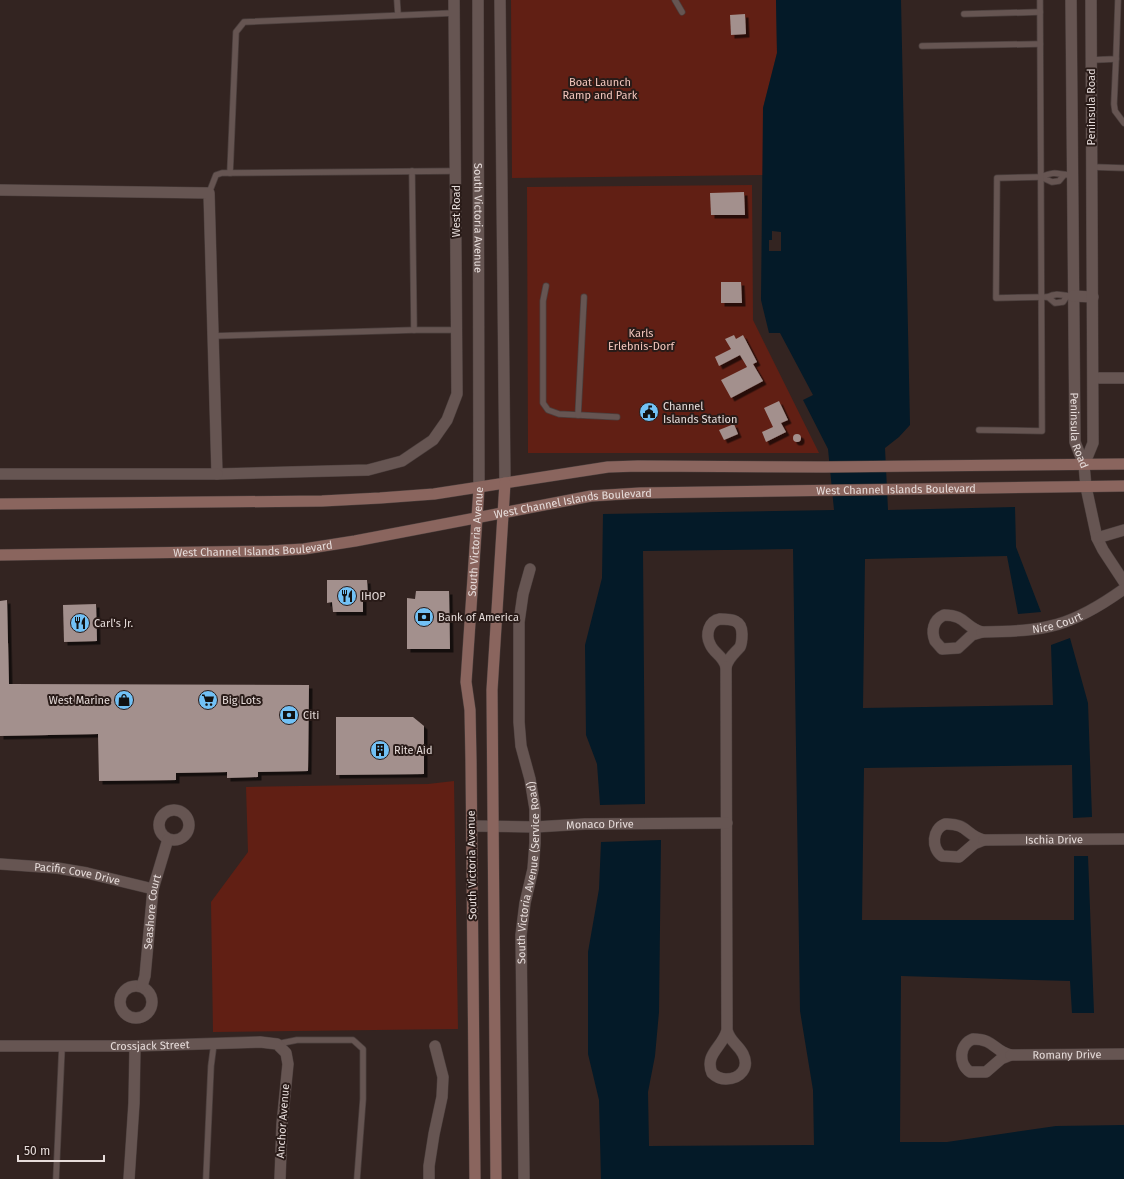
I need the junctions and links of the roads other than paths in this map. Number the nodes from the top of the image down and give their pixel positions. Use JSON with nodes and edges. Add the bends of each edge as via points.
{"nodes":[{"id":1,"x":397,"y":0,"type":"edge"},
{"id":2,"x":454,"y":0,"type":"edge"},
{"id":3,"x":478,"y":0,"type":"edge"},
{"id":4,"x":500,"y":0,"type":"edge"},
{"id":5,"x":675,"y":0,"type":"edge"},
{"id":6,"x":1040,"y":0,"type":"edge"},
{"id":7,"x":1071,"y":0,"type":"edge"},
{"id":8,"x":1091,"y":0,"type":"edge"},
{"id":9,"x":1118,"y":0,"type":"edge"},
{"id":10,"x":682,"y":12,"type":"dead end"},
{"id":11,"x":1040,"y":12,"type":"junction"},
{"id":12,"x":454,"y":13,"type":"junction"},
{"id":13,"x":964,"y":14,"type":"dead end"},
{"id":14,"x":398,"y":15,"type":"junction"},
{"id":15,"x":1040,"y":44,"type":"junction"},
{"id":16,"x":922,"y":46,"type":"dead end"},
{"id":17,"x":1116,"y":59,"type":"junction"},
{"id":18,"x":1072,"y":60,"type":"junction"},
{"id":19,"x":1091,"y":60,"type":"junction"},
{"id":20,"x":1124,"y":123,"type":"edge"},
{"id":21,"x":1092,"y":167,"type":"junction"},
{"id":22,"x":1124,"y":168,"type":"edge"},
{"id":23,"x":412,"y":171,"type":"junction"},
{"id":24,"x":456,"y":171,"type":"junction"},
{"id":25,"x":1070,"y":172,"type":"junction"},
{"id":26,"x":230,"y":173,"type":"junction"},
{"id":27,"x":1041,"y":177,"type":"junction"},
{"id":28,"x":0,"y":190,"type":"edge"},
{"id":29,"x":209,"y":193,"type":"junction"},
{"id":30,"x":546,"y":286,"type":"dead end"},
{"id":31,"x":1070,"y":296,"type":"junction"},
{"id":32,"x":1045,"y":297,"type":"junction"},
{"id":33,"x":1093,"y":297,"type":"junction"},
{"id":34,"x":584,"y":298,"type":"dead end"},
{"id":35,"x":414,"y":330,"type":"junction"},
{"id":36,"x":457,"y":330,"type":"junction"},
{"id":37,"x":213,"y":336,"type":"junction"},
{"id":38,"x":1094,"y":378,"type":"junction"},
{"id":39,"x":1124,"y":378,"type":"edge"},
{"id":40,"x":578,"y":415,"type":"junction"},
{"id":41,"x":617,"y":418,"type":"dead end"},
{"id":42,"x":980,"y":430,"type":"dead end"},
{"id":43,"x":1124,"y":464,"type":"edge"},
{"id":44,"x":1084,"y":465,"type":"junction"},
{"id":45,"x":0,"y":474,"type":"edge"},
{"id":46,"x":217,"y":474,"type":"junction"},
{"id":47,"x":505,"y":483,"type":"junction"},
{"id":48,"x":1124,"y":486,"type":"edge"},
{"id":49,"x":1086,"y":487,"type":"junction"},
{"id":50,"x":479,"y":488,"type":"junction"},
{"id":51,"x":0,"y":504,"type":"edge"},
{"id":52,"x":503,"y":513,"type":"junction"},
{"id":53,"x":476,"y":518,"type":"junction"},
{"id":54,"x":1124,"y":530,"type":"edge"},
{"id":55,"x":1097,"y":538,"type":"junction"},
{"id":56,"x":0,"y":555,"type":"edge"},
{"id":57,"x":530,"y":569,"type":"dead end"},
{"id":58,"x":1124,"y":582,"type":"edge"},
{"id":59,"x":1124,"y":589,"type":"edge"},
{"id":60,"x":982,"y":632,"type":"dead end"},
{"id":61,"x":726,"y":667,"type":"dead end"},
{"id":62,"x":727,"y":823,"type":"junction"},
{"id":63,"x":472,"y":826,"type":"junction"},
{"id":64,"x":493,"y":826,"type":"junction"},
{"id":65,"x":535,"y":826,"type":"junction"},
{"id":66,"x":168,"y":839,"type":"dead end"},
{"id":67,"x":1124,"y":839,"type":"edge"},
{"id":68,"x":984,"y":840,"type":"dead end"},
{"id":69,"x":0,"y":864,"type":"edge"},
{"id":70,"x":153,"y":889,"type":"junction"},
{"id":71,"x":142,"y":986,"type":"dead end"},
{"id":72,"x":727,"y":1030,"type":"dead end"},
{"id":73,"x":214,"y":1043,"type":"junction"},
{"id":74,"x":277,"y":1044,"type":"junction"},
{"id":75,"x":0,"y":1046,"type":"edge"},
{"id":76,"x":62,"y":1046,"type":"junction"},
{"id":77,"x":135,"y":1046,"type":"junction"},
{"id":78,"x":435,"y":1046,"type":"dead end"},
{"id":79,"x":1124,"y":1054,"type":"edge"},
{"id":80,"x":1011,"y":1055,"type":"dead end"},
{"id":81,"x":56,"y":1179,"type":"edge"},
{"id":82,"x":129,"y":1179,"type":"edge"},
{"id":83,"x":206,"y":1179,"type":"edge"},
{"id":84,"x":280,"y":1179,"type":"edge"},
{"id":85,"x":357,"y":1179,"type":"edge"},
{"id":86,"x":429,"y":1179,"type":"edge"},
{"id":87,"x":475,"y":1179,"type":"edge"},
{"id":88,"x":496,"y":1179,"type":"edge"},
{"id":89,"x":524,"y":1179,"type":"edge"}],
"edges":[{"from":1,"to":14,"type":"lane"},
{"from":2,"to":12,"type":"street","name":"West Road"},
{"from":3,"to":50,"type":"street","name":"South Victoria Avenue"},
{"from":4,"to":47,"type":"street","name":"South Victoria Avenue"},
{"from":5,"to":10,"type":"lane"},
{"from":6,"to":11,"type":"lane"},
{"from":7,"to":18,"type":"street","name":"Peninsula Road"},
{"from":8,"to":19,"type":"street","name":"Peninsula Road"},
{"from":9,"to":17,"type":"lane"},
{"from":11,"to":13,"type":"lane"},
{"from":11,"to":15,"type":"lane"},
{"from":12,"to":14,"type":"lane"},
{"from":12,"to":24,"type":"street","name":"West Road"},
{"from":14,"to":26,"type":"lane","via":[[244,22],[236,32]]},
{"from":15,"to":16,"type":"lane"},
{"from":15,"to":27,"type":"lane"},
{"from":17,"to":19,"type":"lane"},
{"from":17,"to":20,"type":"lane","via":[[1114,104],[1115,111]]},
{"from":18,"to":19,"type":"street"},
{"from":18,"to":25,"type":"street","name":"Peninsula Road"},
{"from":19,"to":21,"type":"street","name":"Peninsula Road"},
{"from":21,"to":22,"type":"lane"},
{"from":21,"to":25,"type":"street"},
{"from":21,"to":33,"type":"street","name":"Peninsula Road"},
{"from":23,"to":24,"type":"lane"},
{"from":23,"to":26,"type":"lane"},
{"from":23,"to":35,"type":"lane"},
{"from":24,"to":36,"type":"street","name":"West Road"},
{"from":25,"to":27,"type":"lane","via":[[1051,172]]},
{"from":25,"to":31,"type":"street","name":"Peninsula Road"},
{"from":26,"to":29,"type":"lane","via":[[216,175]]},
{"from":27,"to":32,"type":"lane"},
{"from":27,"to":32,"type":"lane","via":[[997,178],[996,298]]},
{"from":28,"to":29,"type":"street"},
{"from":29,"to":37,"type":"street"},
{"from":30,"to":40,"type":"lane","via":[[543,403],[548,410],[559,414]]},
{"from":31,"to":32,"type":"lane","via":[[1062,293]]},
{"from":31,"to":33,"type":"street"},
{"from":31,"to":44,"type":"street","name":"Peninsula Road","via":[[1074,442]]},
{"from":32,"to":42,"type":"lane","via":[[1042,431]]},
{"from":33,"to":38,"type":"street","name":"Peninsula Road"},
{"from":34,"to":40,"type":"lane"},
{"from":35,"to":36,"type":"lane"},
{"from":35,"to":37,"type":"lane"},
{"from":36,"to":46,"type":"street","name":"West Road","via":[[457,394],[447,420],[433,440],[402,461],[368,470]]},
{"from":37,"to":46,"type":"street"},
{"from":38,"to":39,"type":"street"},
{"from":38,"to":44,"type":"street","name":"Peninsula Road","via":[[1093,443]]},
{"from":40,"to":41,"type":"lane"},
{"from":43,"to":44,"type":"main road","name":"West Channel Islands Boulevard"},
{"from":44,"to":47,"type":"main road","name":"West Channel Islands Boulevard","via":[[638,466],[608,467]]},
{"from":44,"to":49,"type":"street"},
{"from":45,"to":46,"type":"street","name":"West Road"},
{"from":47,"to":50,"type":"main road","name":"West Channel Islands Boulevard"},
{"from":47,"to":52,"type":"main road","name":"South Victoria Avenue"},
{"from":48,"to":49,"type":"main road","name":"West Channel Islands Boulevard"},
{"from":49,"to":52,"type":"main road","name":"West Channel Islands Boulevard","via":[[640,493],[605,495]]},
{"from":49,"to":55,"type":"street"},
{"from":50,"to":51,"type":"main road","name":"West Channel Islands Boulevard","via":[[434,494],[322,501]]},
{"from":50,"to":53,"type":"main road","name":"South Victoria Avenue"},
{"from":52,"to":53,"type":"main road","name":"West Channel Islands Boulevard"},
{"from":52,"to":64,"type":"main road","name":"South Victoria Avenue","via":[[493,664]]},
{"from":53,"to":56,"type":"main road","name":"West Channel Islands Boulevard","via":[[355,541],[269,551]]},
{"from":53,"to":63,"type":"main road","name":"South Victoria Avenue","via":[[466,670],[470,710]]},
{"from":54,"to":55,"type":"street"},
{"from":55,"to":58,"type":"street"},
{"from":57,"to":65,"type":"street","name":"South Victoria Avenue (Service Road)","via":[[519,622],[519,722],[521,746],[535,809]]},
{"from":59,"to":60,"type":"street","name":"Nice Court","via":[[1090,612],[1062,624],[1031,631]]},
{"from":61,"to":62,"type":"street"},
{"from":62,"to":65,"type":"street","name":"Monaco Drive"},
{"from":62,"to":72,"type":"street"},
{"from":63,"to":64,"type":"street","name":"Monaco Drive"},
{"from":63,"to":87,"type":"main road","name":"South Victoria Avenue"},
{"from":64,"to":65,"type":"street","name":"Monaco Drive"},
{"from":64,"to":88,"type":"main road","name":"South Victoria Avenue"},
{"from":65,"to":89,"type":"street","name":"South Victoria Avenue (Service Road)","via":[[534,869],[525,903],[521,936]]},
{"from":66,"to":70,"type":"street","name":"Seashore Court"},
{"from":67,"to":68,"type":"street","name":"Ischia Drive"},
{"from":69,"to":70,"type":"street","name":"Pacific Cove Drive","via":[[57,868]]},
{"from":70,"to":71,"type":"street","name":"Seashore Court"},
{"from":73,"to":74,"type":"street","name":"Crossjack Street"},
{"from":73,"to":77,"type":"street","name":"Crossjack Street"},
{"from":73,"to":83,"type":"lane"},
{"from":74,"to":84,"type":"street","name":"Anchor Avenue","via":[[286,1054],[288,1064]]},
{"from":74,"to":85,"type":"lane","via":[[297,1040],[353,1040],[363,1050]]},
{"from":75,"to":76,"type":"street","name":"Crossjack Street"},
{"from":76,"to":77,"type":"street","name":"Crossjack Street"},
{"from":76,"to":81,"type":"lane"},
{"from":77,"to":82,"type":"street"},
{"from":78,"to":86,"type":"street","via":[[443,1077]]},
{"from":79,"to":80,"type":"street","name":"Romany Drive"}]}
